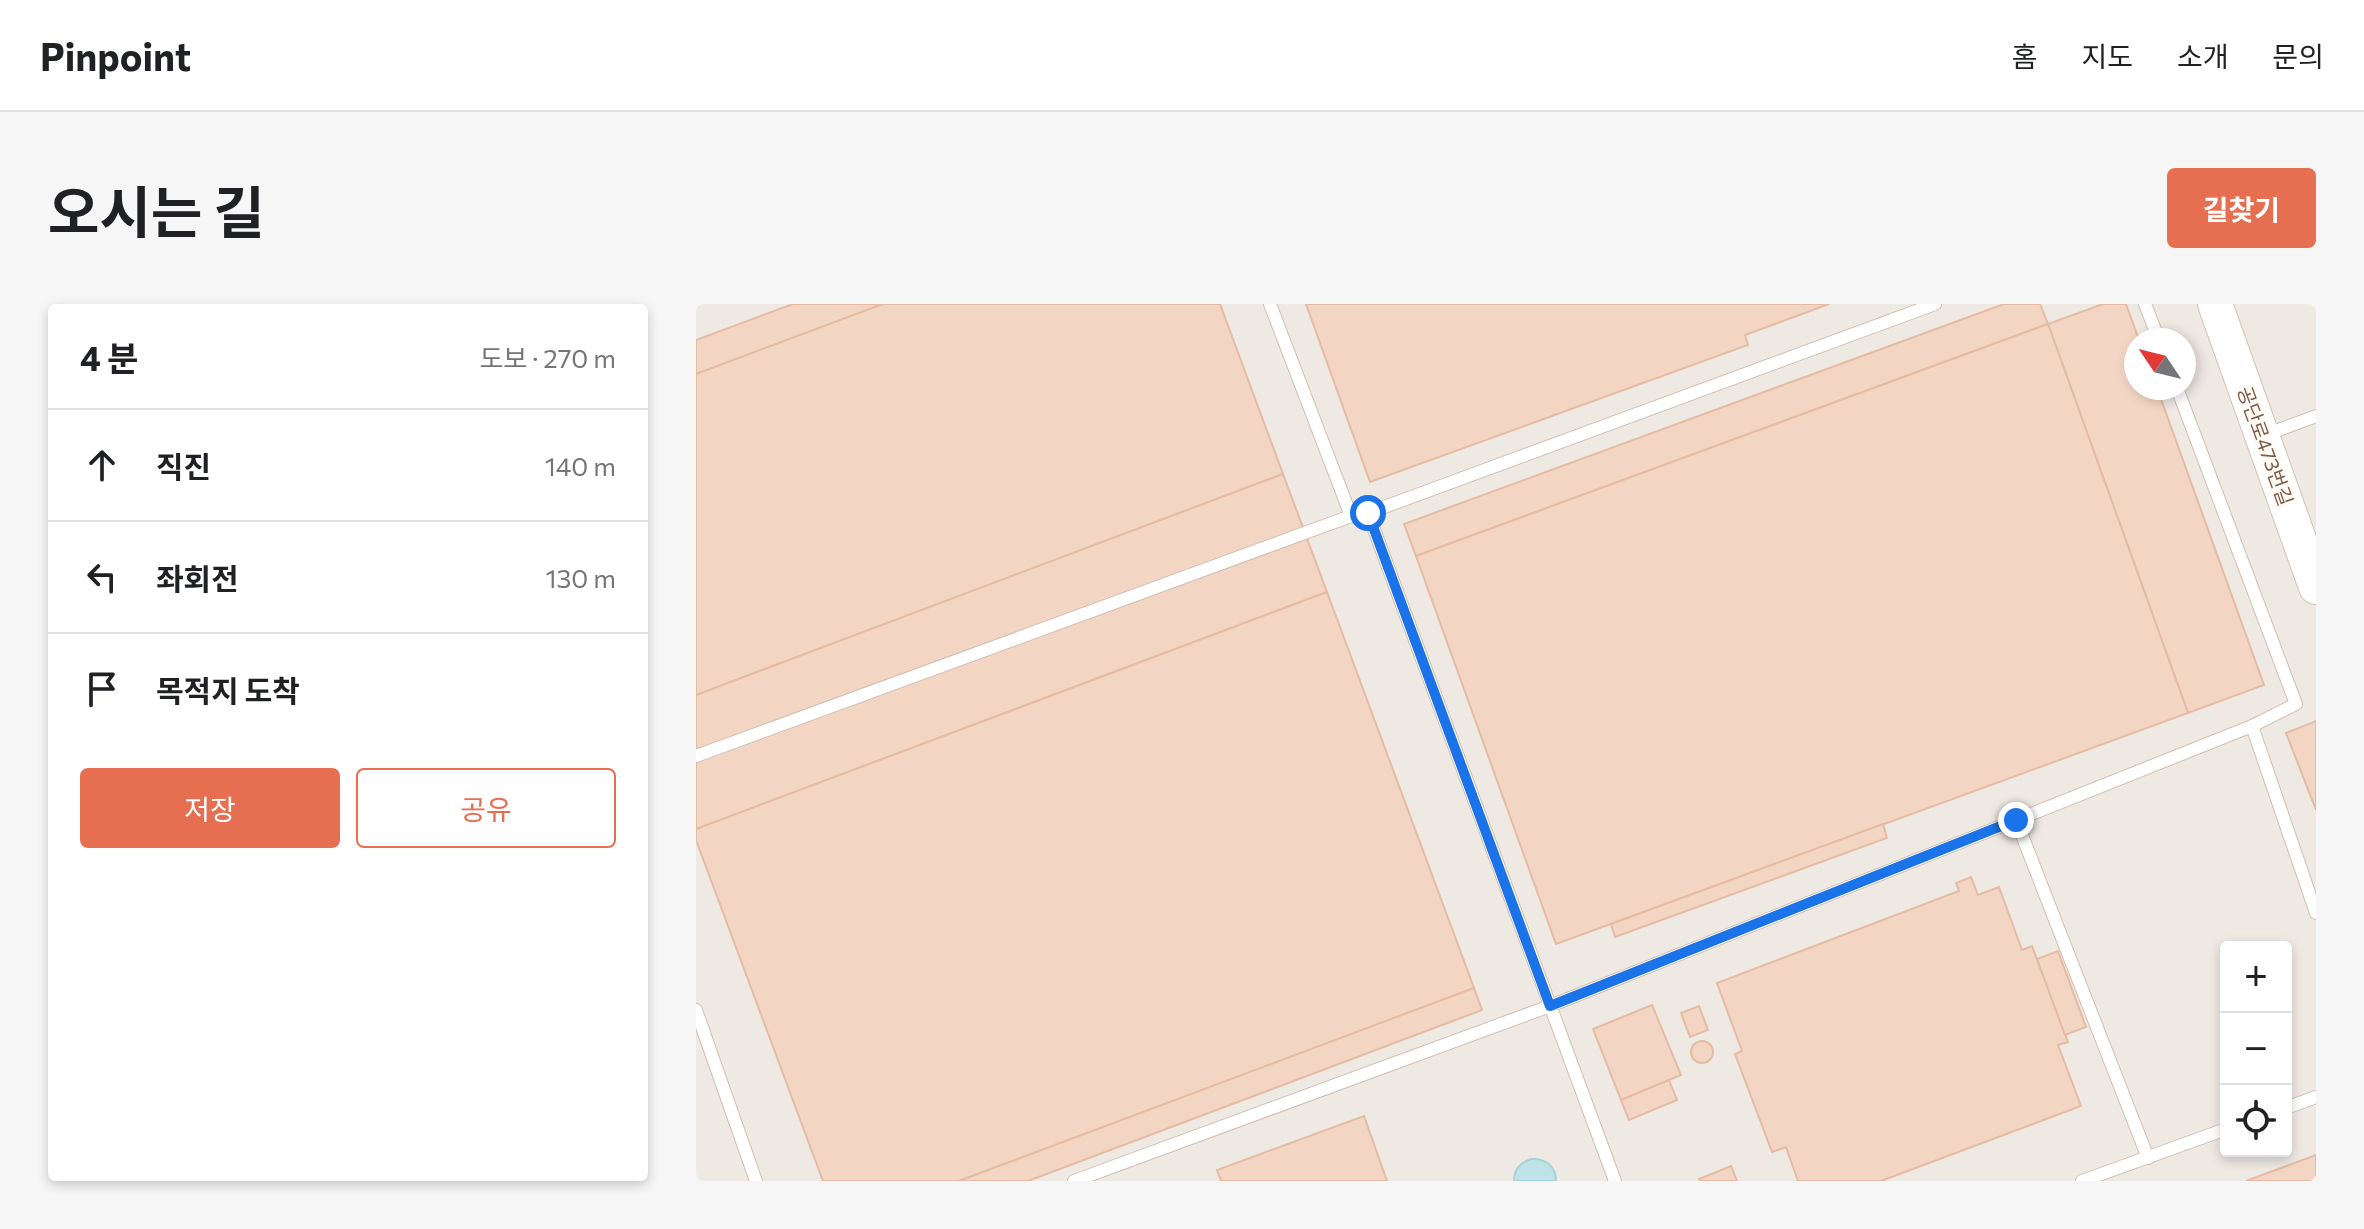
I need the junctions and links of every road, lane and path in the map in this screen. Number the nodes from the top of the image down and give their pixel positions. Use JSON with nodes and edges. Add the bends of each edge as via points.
{"nodes":[{"id":1,"x":1270,"y":304,"type":"edge"},
{"id":2,"x":1935,"y":304,"type":"edge"},
{"id":3,"x":2145,"y":304,"type":"edge"},
{"id":4,"x":2215,"y":304,"type":"edge"},
{"id":5,"x":2154,"y":328,"type":"edge"},
{"id":6,"x":2182,"y":400,"type":"edge"},
{"id":7,"x":2316,"y":416,"type":"edge"},
{"id":8,"x":2262,"y":436,"type":"junction"},
{"id":9,"x":1368,"y":513,"type":"junction"},
{"id":10,"x":1351,"y":516,"type":"junction"},
{"id":11,"x":2316,"y":587,"type":"edge"},
{"id":12,"x":2252,"y":726,"type":"junction"},
{"id":13,"x":696,"y":756,"type":"edge"},
{"id":14,"x":2016,"y":820,"type":"junction"},
{"id":15,"x":2312,"y":887,"type":"edge"},
{"id":16,"x":2316,"y":913,"type":"edge"},
{"id":17,"x":1550,"y":1006,"type":"junction"},
{"id":18,"x":696,"y":1010,"type":"edge"},
{"id":19,"x":2316,"y":1097,"type":"edge"},
{"id":20,"x":2292,"y":1106,"type":"edge"},
{"id":21,"x":2220,"y":1131,"type":"edge"},
{"id":22,"x":2148,"y":1158,"type":"junction"},
{"id":23,"x":756,"y":1181,"type":"edge"},
{"id":24,"x":1074,"y":1181,"type":"edge"},
{"id":25,"x":1615,"y":1181,"type":"edge"},
{"id":26,"x":2082,"y":1181,"type":"edge"}],
"edges":[{"from":1,"to":10,"type":"lane"},
{"from":2,"to":9,"type":"lane"},
{"from":3,"to":5,"type":"lane"},
{"from":4,"to":8,"type":"street","name":"공단로473번길"},
{"from":6,"to":12,"type":"lane","via":[[2296,704]]},
{"from":7,"to":8,"type":"lane"},
{"from":8,"to":11,"type":"street","name":"공단로473번길"},
{"from":9,"to":10,"type":"lane"},
{"from":9,"to":17,"type":"lane"},
{"from":10,"to":13,"type":"lane"},
{"from":12,"to":14,"type":"lane"},
{"from":12,"to":15,"type":"lane"},
{"from":14,"to":17,"type":"lane"},
{"from":14,"to":22,"type":"lane"},
{"from":15,"to":16,"type":"lane"},
{"from":17,"to":24,"type":"lane"},
{"from":17,"to":25,"type":"lane"},
{"from":18,"to":23,"type":"lane"},
{"from":19,"to":20,"type":"lane"},
{"from":21,"to":22,"type":"lane"},
{"from":22,"to":26,"type":"lane"}]}
